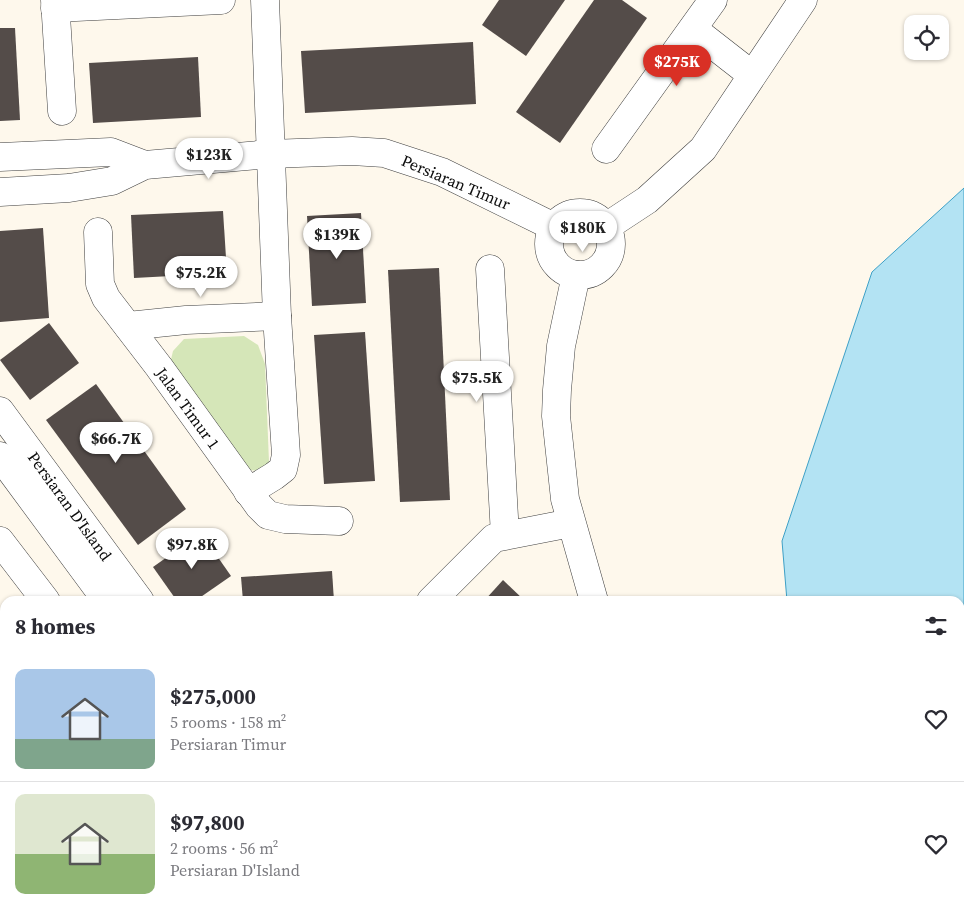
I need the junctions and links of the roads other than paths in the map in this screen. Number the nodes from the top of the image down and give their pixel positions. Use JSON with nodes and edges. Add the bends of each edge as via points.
{"nodes":[{"id":1,"x":221,"y":0,"type":"edge"},
{"id":2,"x":265,"y":0,"type":"edge"},
{"id":3,"x":713,"y":0,"type":"edge"},
{"id":4,"x":802,"y":0,"type":"edge"},
{"id":5,"x":55,"y":4,"type":"edge"},
{"id":6,"x":693,"y":29,"type":"junction"},
{"id":7,"x":752,"y":75,"type":"junction"},
{"id":8,"x":62,"y":111,"type":"dead end"},
{"id":9,"x":606,"y":149,"type":"dead end"},
{"id":10,"x":270,"y":154,"type":"junction"},
{"id":11,"x":0,"y":157,"type":"edge"},
{"id":12,"x":145,"y":165,"type":"junction"},
{"id":13,"x":0,"y":192,"type":"edge"},
{"id":14,"x":554,"y":227,"type":"junction"},
{"id":15,"x":606,"y":227,"type":"junction"},
{"id":16,"x":98,"y":232,"type":"dead end"},
{"id":17,"x":490,"y":269,"type":"dead end"},
{"id":18,"x":576,"y":275,"type":"junction"},
{"id":19,"x":276,"y":316,"type":"junction"},
{"id":20,"x":186,"y":320,"type":"junction"},
{"id":21,"x":128,"y":326,"type":"junction"},
{"id":22,"x":159,"y":367,"type":"junction"},
{"id":23,"x":0,"y":411,"type":"edge"},
{"id":24,"x":0,"y":456,"type":"edge"},
{"id":25,"x":248,"y":492,"type":"junction"},
{"id":26,"x":339,"y":521,"type":"dead end"},
{"id":27,"x":571,"y":523,"type":"junction"},
{"id":28,"x":505,"y":535,"type":"junction"},
{"id":29,"x":0,"y":541,"type":"edge"},
{"id":30,"x":42,"y":596,"type":"edge"},
{"id":31,"x":103,"y":596,"type":"edge"},
{"id":32,"x":136,"y":596,"type":"edge"},
{"id":33,"x":436,"y":596,"type":"edge"},
{"id":34,"x":593,"y":596,"type":"edge"}],
"edges":[{"from":1,"to":5,"type":"street"},
{"from":2,"to":10,"type":"street"},
{"from":3,"to":6,"type":"street"},
{"from":4,"to":7,"type":"street"},
{"from":5,"to":8,"type":"street"},
{"from":6,"to":7,"type":"street"},
{"from":6,"to":9,"type":"street"},
{"from":7,"to":15,"type":"street","via":[[703,149],[647,200]]},
{"from":10,"to":12,"type":"street","name":"Persiaran Timur"},
{"from":10,"to":14,"type":"street","name":"Persiaran Timur","via":[[352,150],[384,152],[442,172]]},
{"from":10,"to":19,"type":"street"},
{"from":11,"to":12,"type":"street","via":[[111,152]]},
{"from":12,"to":13,"type":"street","via":[[112,181],[69,188]]},
{"from":14,"to":15,"type":"street","via":[[561,219],[580,212],[600,219]]},
{"from":14,"to":18,"type":"street","via":[[549,247],[552,257],[566,271]]},
{"from":15,"to":18,"type":"street","via":[[610,236],[609,257],[595,271]]},
{"from":16,"to":21,"type":"street","name":"Jalan Timur 1","via":[[100,284],[106,298]]},
{"from":17,"to":28,"type":"street"},
{"from":18,"to":27,"type":"street","via":[[564,331],[556,416]]},
{"from":19,"to":20,"type":"street"},
{"from":19,"to":25,"type":"street","via":[[286,455],[282,469]]},
{"from":20,"to":21,"type":"street"},
{"from":20,"to":22,"type":"street","via":[[172,335]]},
{"from":21,"to":22,"type":"street","name":"Jalan Timur 1"},
{"from":22,"to":25,"type":"street","name":"Jalan Timur 1"},
{"from":23,"to":32,"type":"street","name":"Persiaran D'Island"},
{"from":24,"to":31,"type":"street","name":"Persiaran D'Island"},
{"from":25,"to":26,"type":"street","name":"Jalan Timur 1","via":[[268,515],[285,519]]},
{"from":27,"to":28,"type":"street"},
{"from":27,"to":34,"type":"street"},
{"from":28,"to":33,"type":"street","via":[[488,542]]},
{"from":29,"to":30,"type":"street"}]}
